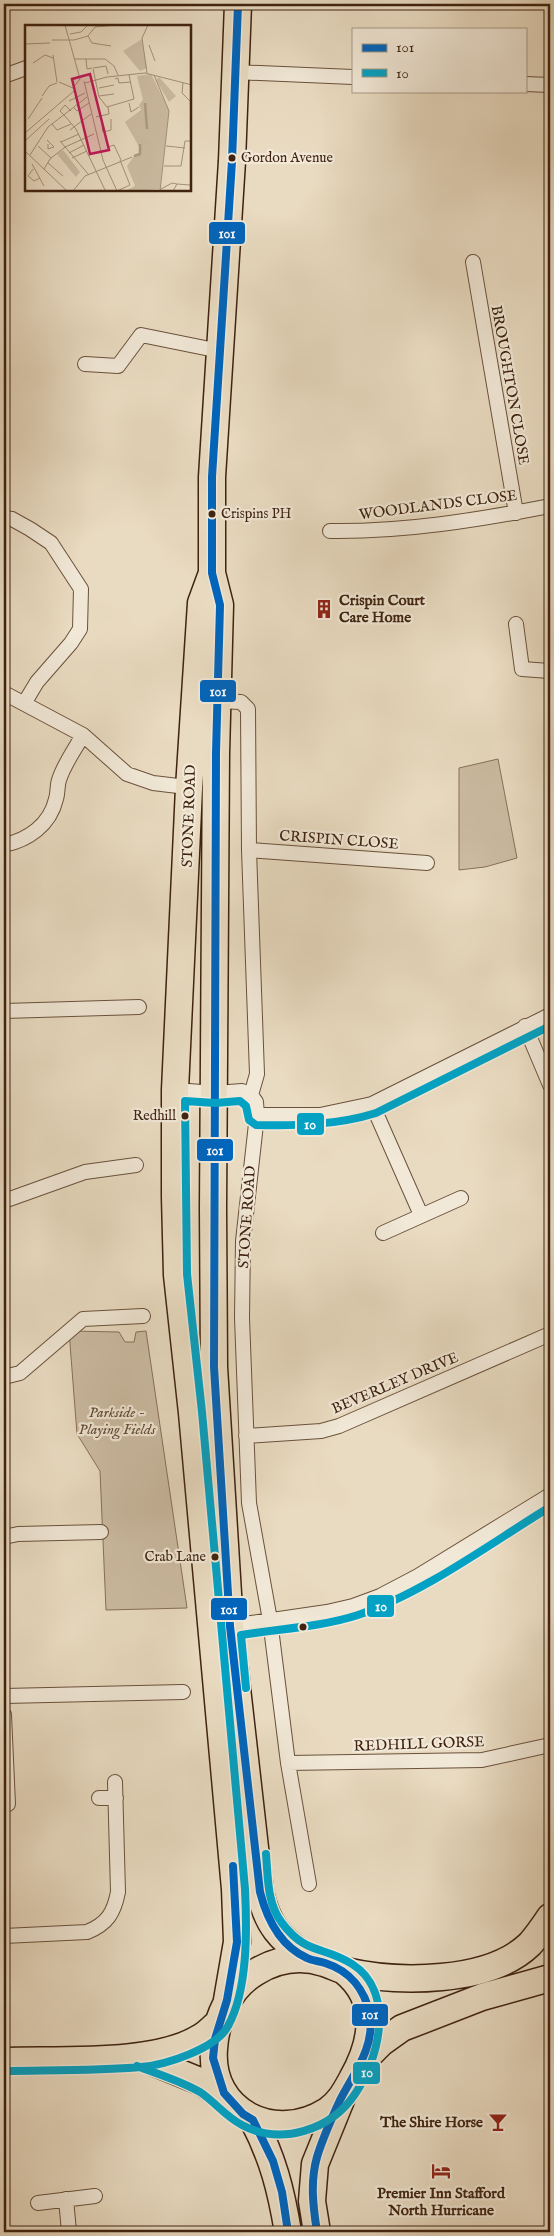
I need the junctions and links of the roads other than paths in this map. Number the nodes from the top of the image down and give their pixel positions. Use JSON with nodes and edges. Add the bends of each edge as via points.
{"nodes":[{"id":1,"x":238,"y":4,"type":"edge"},
{"id":2,"x":25,"y":68,"type":"edge"},
{"id":3,"x":234,"y":72,"type":"junction"},
{"id":4,"x":4,"y":76,"type":"edge"},
{"id":5,"x":352,"y":77,"type":"edge"},
{"id":6,"x":526,"y":84,"type":"edge"},
{"id":7,"x":550,"y":85,"type":"edge"},
{"id":8,"x":473,"y":262,"type":"dead end"},
{"id":9,"x":220,"y":351,"type":"junction"},
{"id":10,"x":85,"y":364,"type":"dead end"},
{"id":11,"x":550,"y":506,"type":"edge"},
{"id":12,"x":516,"y":513,"type":"junction"},
{"id":13,"x":4,"y":518,"type":"edge"},
{"id":14,"x":330,"y":531,"type":"dead end"},
{"id":15,"x":212,"y":573,"type":"junction"},
{"id":16,"x":516,"y":624,"type":"dead end"},
{"id":17,"x":550,"y":671,"type":"edge"},
{"id":18,"x":4,"y":692,"type":"edge"},
{"id":19,"x":217,"y":700,"type":"junction"},
{"id":20,"x":25,"y":702,"type":"junction"},
{"id":21,"x":83,"y":734,"type":"junction"},
{"id":22,"x":189,"y":788,"type":"junction"},
{"id":23,"x":216,"y":788,"type":"junction"},
{"id":24,"x":4,"y":845,"type":"edge"},
{"id":25,"x":249,"y":850,"type":"junction"},
{"id":26,"x":427,"y":862,"type":"dead end"},
{"id":27,"x":139,"y":1006,"type":"dead end"},
{"id":28,"x":4,"y":1011,"type":"edge"},
{"id":29,"x":550,"y":1015,"type":"edge"},
{"id":30,"x":524,"y":1026,"type":"junction"},
{"id":31,"x":550,"y":1085,"type":"edge"},
{"id":32,"x":175,"y":1090,"type":"junction"},
{"id":33,"x":215,"y":1093,"type":"junction"},
{"id":34,"x":251,"y":1095,"type":"junction"},
{"id":35,"x":372,"y":1104,"type":"junction"},
{"id":36,"x":257,"y":1115,"type":"junction"},
{"id":37,"x":136,"y":1165,"type":"dead end"},
{"id":38,"x":461,"y":1198,"type":"dead end"},
{"id":39,"x":4,"y":1201,"type":"edge"},
{"id":40,"x":421,"y":1215,"type":"junction"},
{"id":41,"x":383,"y":1232,"type":"dead end"},
{"id":42,"x":144,"y":1316,"type":"dead end"},
{"id":43,"x":550,"y":1334,"type":"edge"},
{"id":44,"x":4,"y":1377,"type":"edge"},
{"id":45,"x":246,"y":1436,"type":"junction"},
{"id":46,"x":550,"y":1495,"type":"edge"},
{"id":47,"x":101,"y":1532,"type":"dead end"},
{"id":48,"x":4,"y":1537,"type":"edge"},
{"id":49,"x":270,"y":1620,"type":"junction"},
{"id":50,"x":230,"y":1626,"type":"junction"},
{"id":51,"x":183,"y":1692,"type":"dead end"},
{"id":52,"x":4,"y":1696,"type":"edge"},
{"id":53,"x":4,"y":1715,"type":"edge"},
{"id":54,"x":550,"y":1745,"type":"edge"},
{"id":55,"x":288,"y":1763,"type":"junction"},
{"id":56,"x":115,"y":1782,"type":"dead end"},
{"id":57,"x":99,"y":1798,"type":"dead end"},
{"id":58,"x":116,"y":1798,"type":"junction"},
{"id":59,"x":8,"y":1804,"type":"dead end"},
{"id":60,"x":309,"y":1884,"type":"dead end"},
{"id":61,"x":550,"y":1917,"type":"edge"},
{"id":62,"x":4,"y":1936,"type":"edge"},
{"id":63,"x":307,"y":1958,"type":"junction"},
{"id":64,"x":344,"y":1971,"type":"junction"},
{"id":65,"x":550,"y":1978,"type":"edge"},
{"id":66,"x":223,"y":2011,"type":"junction"},
{"id":67,"x":141,"y":2057,"type":"junction"},
{"id":68,"x":4,"y":2061,"type":"edge"},
{"id":69,"x":363,"y":2061,"type":"junction"},
{"id":70,"x":341,"y":2100,"type":"junction"},
{"id":71,"x":231,"y":2103,"type":"junction"},
{"id":72,"x":253,"y":2120,"type":"junction"},
{"id":73,"x":95,"y":2196,"type":"dead end"},
{"id":74,"x":66,"y":2199,"type":"junction"},
{"id":75,"x":38,"y":2203,"type":"dead end"},
{"id":76,"x":69,"y":2232,"type":"edge"},
{"id":77,"x":288,"y":2232,"type":"edge"},
{"id":78,"x":317,"y":2232,"type":"edge"}],
"edges":[{"from":1,"to":3,"type":"highway","name":"STONE ROAD"},
{"from":2,"to":4,"type":"street"},
{"from":3,"to":5,"type":"street"},
{"from":3,"to":9,"type":"highway","name":"STONE ROAD"},
{"from":6,"to":7,"type":"street"},
{"from":8,"to":12,"type":"street","name":"BROUGHTON CLOSE"},
{"from":9,"to":10,"type":"street","via":[[141,335],[118,366]]},
{"from":9,"to":15,"type":"highway","name":"STONE ROAD","via":[[212,477]]},
{"from":11,"to":12,"type":"street","name":"WOODLANDS CLOSE"},
{"from":12,"to":14,"type":"street","name":"WOODLANDS CLOSE","via":[[366,531]]},
{"from":13,"to":20,"type":"street","via":[[24,526],[50,543],[81,589],[80,629]]},
{"from":15,"to":19,"type":"highway","name":"STONE ROAD","via":[[220,605]]},
{"from":15,"to":22,"type":"highway","name":"STONE ROAD","via":[[201,603]]},
{"from":16,"to":17,"type":"street","via":[[522,669]]},
{"from":18,"to":20,"type":"street"},
{"from":19,"to":23,"type":"highway","name":"STONE ROAD"},
{"from":19,"to":25,"type":"street","via":[[241,702],[248,710]]},
{"from":20,"to":21,"type":"street"},
{"from":21,"to":22,"type":"street","via":[[127,774],[153,783]]},
{"from":21,"to":24,"type":"street","via":[[59,779],[56,800],[49,816],[22,841]]},
{"from":22,"to":23,"type":"street"},
{"from":22,"to":32,"type":"highway","name":"STONE ROAD"},
{"from":23,"to":33,"type":"highway","name":"STONE ROAD"},
{"from":25,"to":26,"type":"street","name":"CRISPIN CLOSE"},
{"from":25,"to":34,"type":"street","via":[[257,1074]]},
{"from":27,"to":28,"type":"street"},
{"from":29,"to":30,"type":"street"},
{"from":30,"to":31,"type":"street"},
{"from":30,"to":35,"type":"street"},
{"from":32,"to":33,"type":"street"},
{"from":32,"to":66,"type":"highway","name":"STONE ROAD","via":[[177,1275],[235,1888],[237,1942]]},
{"from":33,"to":34,"type":"street","via":[[242,1091]]},
{"from":33,"to":50,"type":"highway","name":"STONE ROAD","via":[[214,1366]]},
{"from":34,"to":36,"type":"street","name":"STONE ROAD","via":[[256,1102]]},
{"from":35,"to":36,"type":"street","via":[[320,1115]]},
{"from":35,"to":40,"type":"street"},
{"from":36,"to":45,"type":"street","name":"STONE ROAD","via":[[243,1241]]},
{"from":37,"to":39,"type":"street","via":[[85,1172]]},
{"from":38,"to":40,"type":"street"},
{"from":40,"to":41,"type":"street"},
{"from":42,"to":44,"type":"street","via":[[83,1320],[20,1374]]},
{"from":43,"to":45,"type":"street","name":"BEVERLEY DRIVE","via":[[339,1426],[321,1431]]},
{"from":45,"to":49,"type":"street","name":"STONE ROAD","via":[[252,1526]]},
{"from":46,"to":49,"type":"street","via":[[380,1596],[327,1612]]},
{"from":47,"to":48,"type":"street"},
{"from":49,"to":50,"type":"street"},
{"from":49,"to":55,"type":"street","name":"STONE ROAD"},
{"from":50,"to":63,"type":"highway","name":"STONE ROAD","via":[[264,1912],[282,1938]]},
{"from":51,"to":52,"type":"street"},
{"from":53,"to":59,"type":"street"},
{"from":54,"to":55,"type":"street","name":"REDHILL GORSE","via":[[482,1760]]},
{"from":55,"to":60,"type":"street","name":"STONE ROAD"},
{"from":56,"to":58,"type":"street"},
{"from":57,"to":58,"type":"street"},
{"from":58,"to":62,"type":"street","via":[[118,1892],[109,1919],[87,1932]]},
{"from":61,"to":64,"type":"highway","via":[[529,1945],[479,1971],[435,1980]]},
{"from":63,"to":64,"type":"highway"},
{"from":63,"to":66,"type":"highway","via":[[283,1959],[264,1967],[240,1985]]},
{"from":64,"to":69,"type":"highway","via":[[358,1985],[368,2005],[370,2038]]},
{"from":65,"to":69,"type":"highway","via":[[482,1997],[402,2028]]},
{"from":66,"to":67,"type":"highway","via":[[202,2037]]},
{"from":66,"to":71,"type":"highway","via":[[213,2058],[218,2080]]},
{"from":67,"to":68,"type":"highway"},
{"from":67,"to":71,"type":"highway","via":[[202,2082]]},
{"from":69,"to":70,"type":"highway"},
{"from":70,"to":72,"type":"highway","via":[[326,2112],[297,2122]]},
{"from":70,"to":78,"type":"highway","via":[[315,2164],[312,2201]]},
{"from":71,"to":72,"type":"highway"},
{"from":72,"to":77,"type":"highway","via":[[273,2161]]},
{"from":73,"to":74,"type":"street"},
{"from":74,"to":75,"type":"street"},
{"from":74,"to":76,"type":"street"}]}
